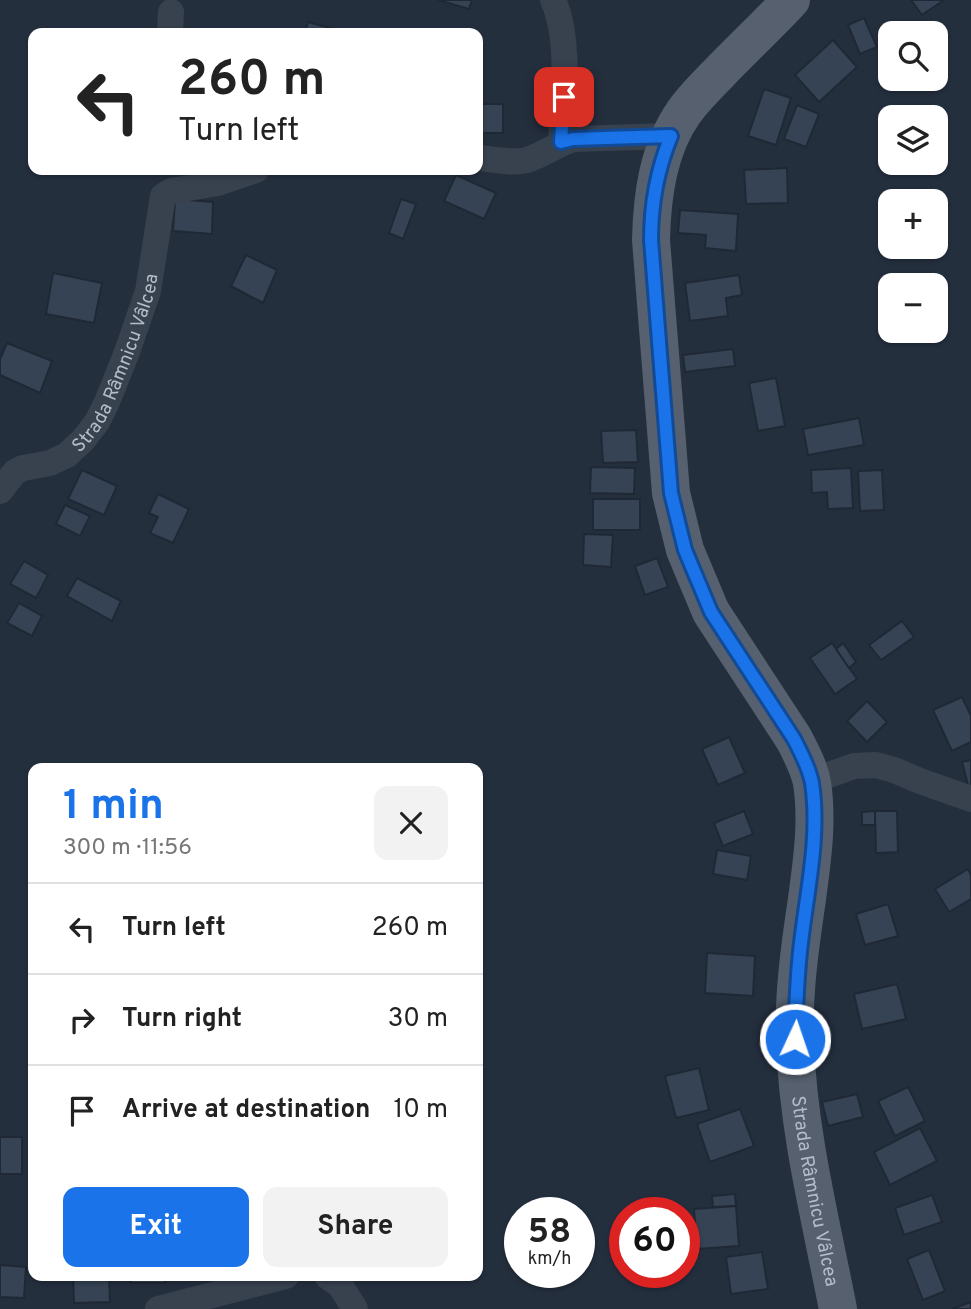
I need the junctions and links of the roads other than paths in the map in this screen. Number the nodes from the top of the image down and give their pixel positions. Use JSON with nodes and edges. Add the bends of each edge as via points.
{"nodes":[{"id":1,"x":552,"y":0,"type":"edge"},
{"id":2,"x":790,"y":0,"type":"edge"},
{"id":3,"x":671,"y":136,"type":"junction"},
{"id":4,"x":561,"y":142,"type":"junction"},
{"id":5,"x":483,"y":159,"type":"edge"},
{"id":6,"x":241,"y":175,"type":"edge"},
{"id":7,"x":169,"y":180,"type":"edge"},
{"id":8,"x":0,"y":491,"type":"edge"},
{"id":9,"x":811,"y":782,"type":"junction"},
{"id":10,"x":971,"y":799,"type":"edge"},
{"id":11,"x":267,"y":1281,"type":"edge"},
{"id":12,"x":334,"y":1281,"type":"edge"},
{"id":13,"x":158,"y":1309,"type":"edge"},
{"id":14,"x":355,"y":1309,"type":"edge"},
{"id":15,"x":838,"y":1309,"type":"edge"}],
"edges":[{"from":1,"to":4,"type":"street","via":[[559,13],[564,48]]},
{"from":2,"to":3,"type":"main road","name":"Strada Râmnicu Vâlcea","via":[[701,91]]},
{"from":3,"to":4,"type":"street"},
{"from":3,"to":9,"type":"main road","name":"Strada Râmnicu Vâlcea","via":[[656,184],[651,240],[671,493],[685,550],[711,612],[794,739]]},
{"from":4,"to":5,"type":"street","via":[[528,160]]},
{"from":6,"to":7,"type":"street","name":"Strada Râmnicu Vâlcea","via":[[218,183]]},
{"from":7,"to":8,"type":"street","name":"Strada Râmnicu Vâlcea","via":[[148,291],[97,422],[67,455],[15,472]]},
{"from":9,"to":10,"type":"street","via":[[854,766],[876,765]]},
{"from":9,"to":15,"type":"main road","name":"Strada Râmnicu Vâlcea","via":[[814,829],[800,946],[797,1081]]},
{"from":11,"to":13,"type":"street"},
{"from":12,"to":14,"type":"street"}]}
